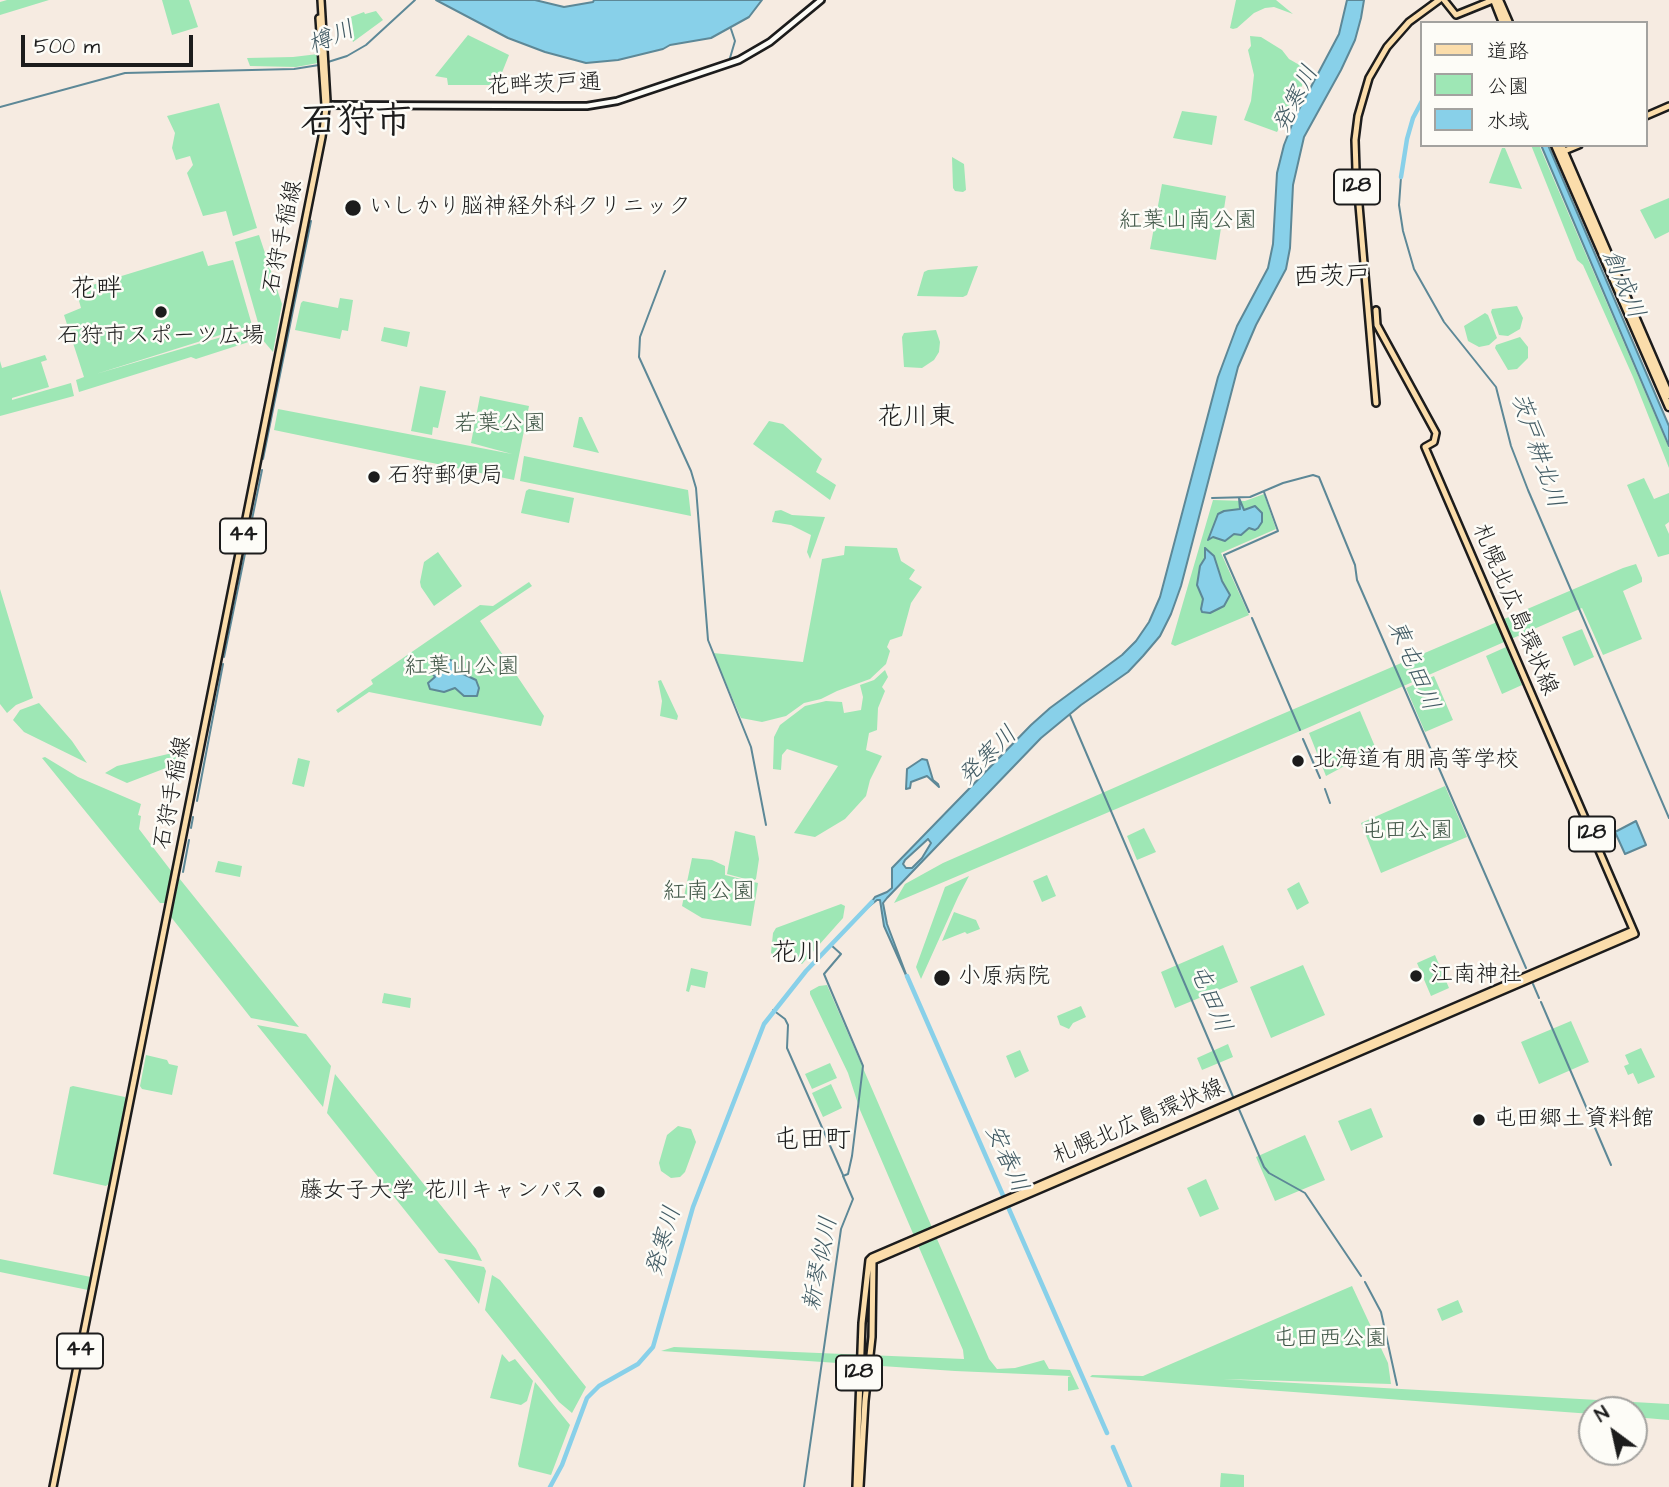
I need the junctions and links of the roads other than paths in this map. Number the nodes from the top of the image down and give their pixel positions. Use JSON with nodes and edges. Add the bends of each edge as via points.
{"nodes":[{"id":1,"x":319,"y":0,"type":"edge"},
{"id":2,"x":821,"y":0,"type":"edge"},
{"id":3,"x":1442,"y":0,"type":"edge"},
{"id":4,"x":1499,"y":0,"type":"edge"},
{"id":5,"x":1491,"y":1,"type":"edge"},
{"id":6,"x":1502,"y":21,"type":"edge"},
{"id":7,"x":1508,"y":21,"type":"edge"},
{"id":8,"x":325,"y":106,"type":"junction"},
{"id":9,"x":1669,"y":106,"type":"edge"},
{"id":10,"x":1648,"y":115,"type":"edge"},
{"id":11,"x":1562,"y":150,"type":"edge"},
{"id":12,"x":1376,"y":310,"type":"dead end"},
{"id":13,"x":1648,"y":354,"type":"junction"},
{"id":14,"x":1669,"y":395,"type":"edge"},
{"id":15,"x":1376,"y":403,"type":"dead end"},
{"id":16,"x":1669,"y":407,"type":"edge"},
{"id":17,"x":1634,"y":932,"type":"junction"},
{"id":18,"x":1236,"y":1103,"type":"junction"},
{"id":19,"x":1008,"y":1201,"type":"junction"},
{"id":20,"x":1001,"y":1204,"type":"junction"},
{"id":21,"x":53,"y":1487,"type":"edge"},
{"id":22,"x":858,"y":1487,"type":"edge"}],
"edges":[{"from":1,"to":8,"type":"main road","name":"石狩手稲線","number":"44"},
{"from":2,"to":8,"type":"main road","name":"花畔茨戸通","via":[[739,61],[617,101],[587,106]]},
{"from":3,"to":5,"type":"main road","number":"128","via":[[1456,15]]},
{"from":3,"to":15,"type":"main road","number":"128","via":[[1409,22],[1380,57],[1357,116],[1356,170]]},
{"from":4,"to":7,"type":"highway"},
{"from":5,"to":6,"type":"highway"},
{"from":8,"to":21,"type":"main road","name":"石狩手稲線","number":"44"},
{"from":9,"to":10,"type":"main road"},
{"from":11,"to":13,"type":"highway"},
{"from":12,"to":17,"type":"main road","name":"札幌北広島環状線","number":"128","via":[[1377,325],[1436,433],[1434,442],[1425,447]]},
{"from":13,"to":14,"type":"highway"},
{"from":13,"to":16,"type":"highway"},
{"from":17,"to":18,"type":"main road","name":"札幌北広島環状線","number":"128"},
{"from":17,"to":18,"type":"main road","name":"札幌北広島環状線","number":"128"},
{"from":18,"to":19,"type":"main road","name":"札幌北広島環状線","number":"128"},
{"from":18,"to":19,"type":"main road","name":"札幌北広島環状線","number":"128"},
{"from":19,"to":20,"type":"main road","name":"札幌北広島環状線","number":"128"},
{"from":20,"to":22,"type":"main road","name":"札幌北広島環状線","number":"128","via":[[873,1261],[872,1337]]},
{"from":20,"to":22,"type":"main road","name":"札幌北広島環状線","number":"128","via":[[869,1260],[862,1323]]}]}
